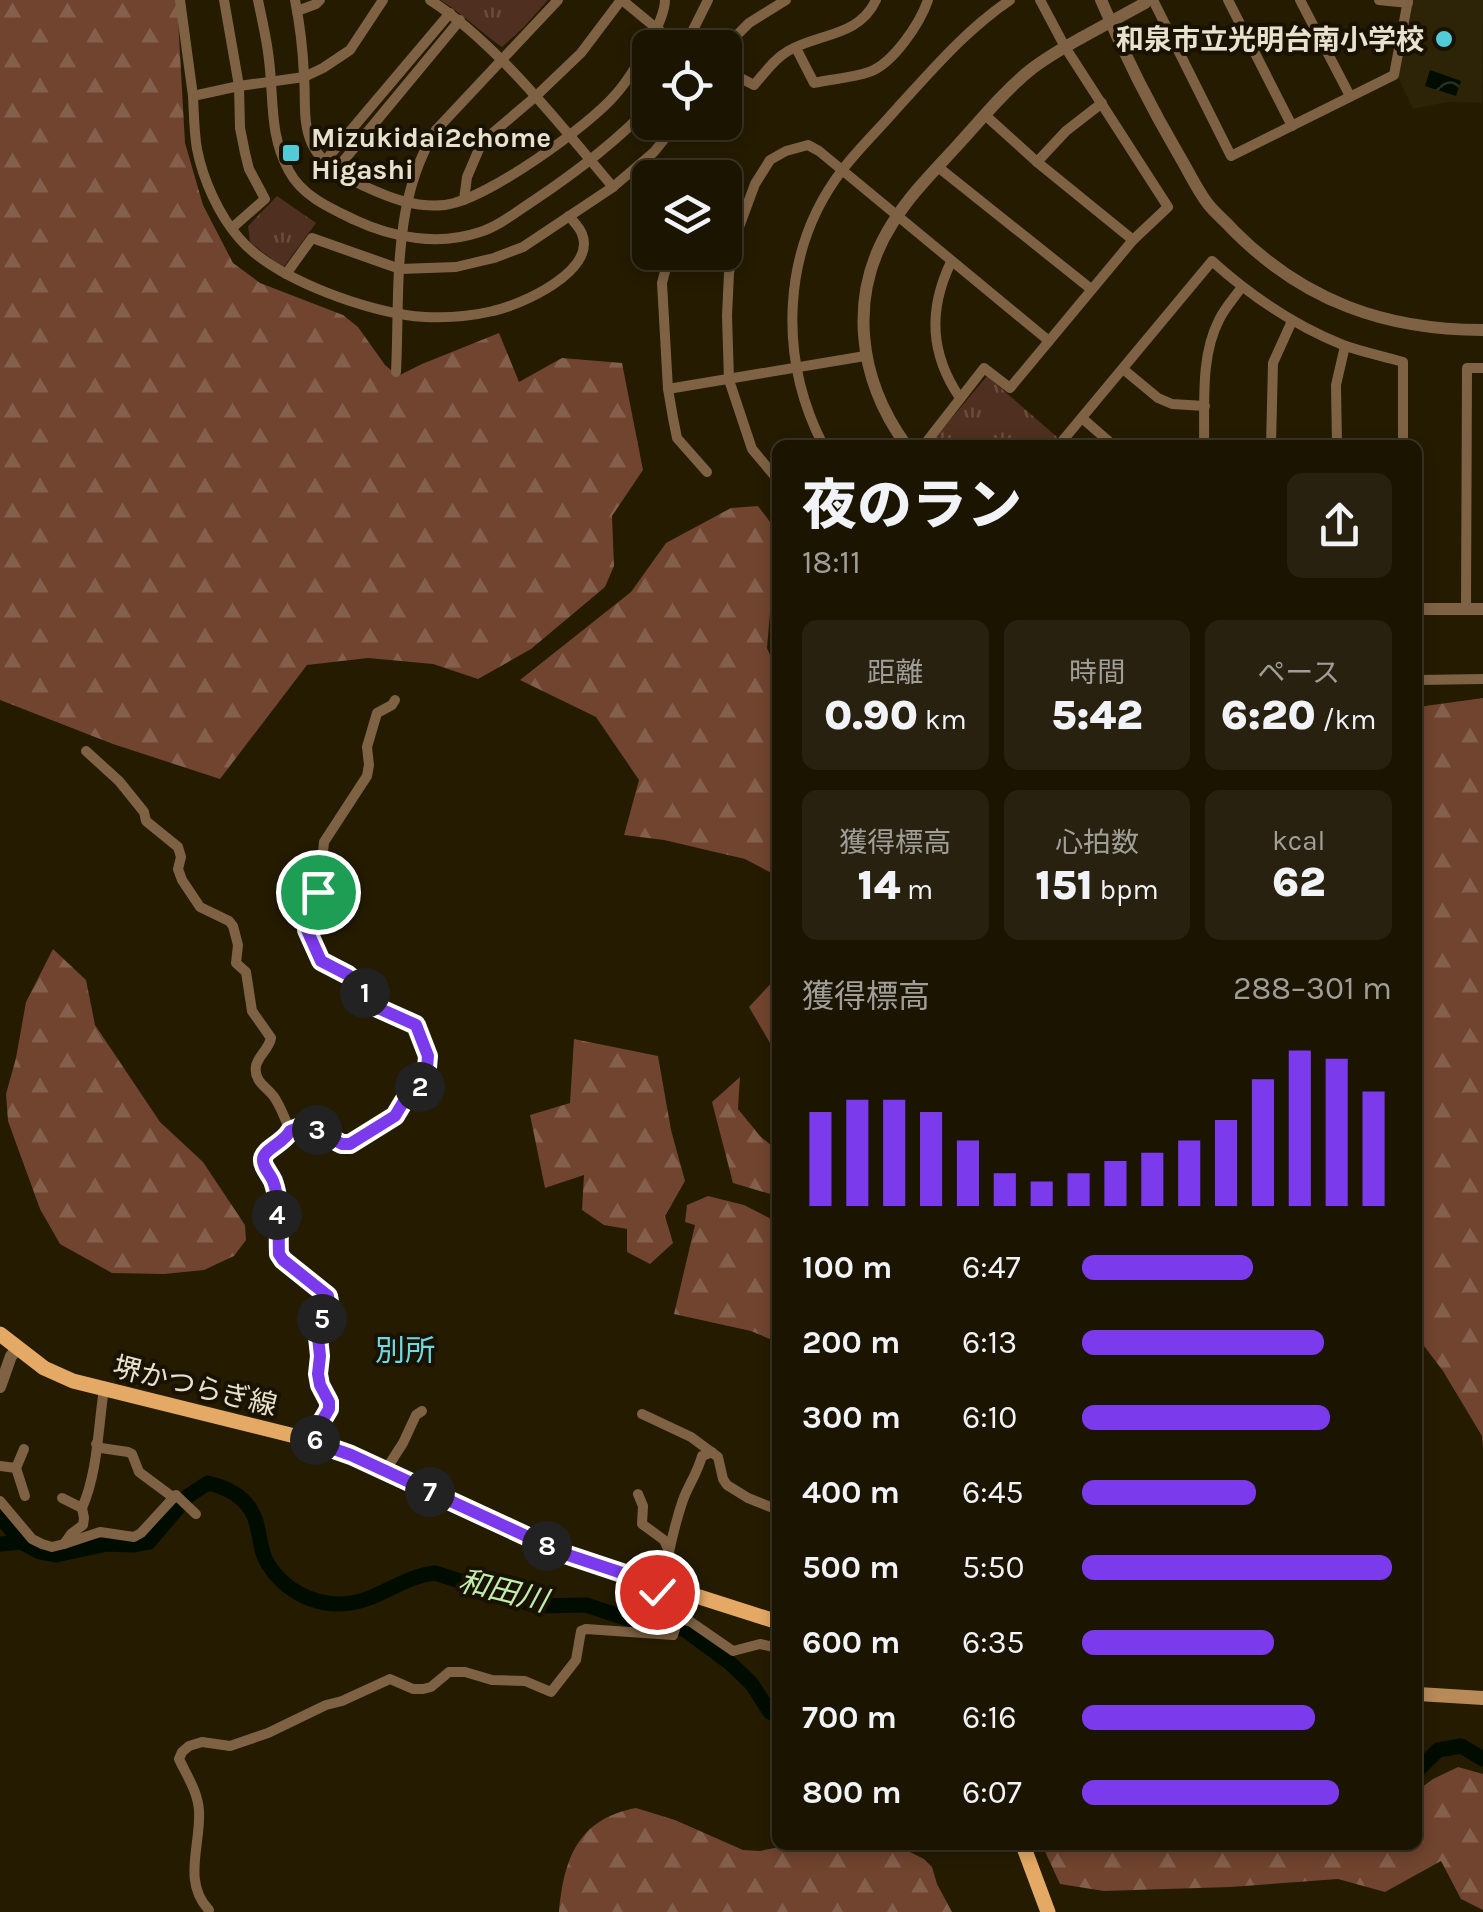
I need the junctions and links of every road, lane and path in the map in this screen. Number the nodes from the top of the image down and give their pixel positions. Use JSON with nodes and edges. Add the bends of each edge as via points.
{"nodes":[{"id":1,"x":180,"y":0,"type":"edge"},
{"id":2,"x":224,"y":0,"type":"edge"},
{"id":3,"x":258,"y":0,"type":"edge"},
{"id":4,"x":320,"y":0,"type":"edge"},
{"id":5,"x":383,"y":0,"type":"edge"},
{"id":6,"x":430,"y":0,"type":"edge"},
{"id":7,"x":558,"y":0,"type":"edge"},
{"id":8,"x":621,"y":0,"type":"edge"},
{"id":9,"x":665,"y":0,"type":"edge"},
{"id":10,"x":708,"y":0,"type":"edge"},
{"id":11,"x":786,"y":0,"type":"edge"},
{"id":12,"x":876,"y":0,"type":"edge"},
{"id":13,"x":928,"y":0,"type":"edge"},
{"id":14,"x":1010,"y":0,"type":"edge"},
{"id":15,"x":1040,"y":0,"type":"edge"},
{"id":16,"x":1101,"y":0,"type":"edge"},
{"id":17,"x":1228,"y":0,"type":"edge"},
{"id":18,"x":1300,"y":0,"type":"edge"},
{"id":19,"x":1379,"y":0,"type":"edge"},
{"id":20,"x":1149,"y":2,"type":"edge"},
{"id":21,"x":1408,"y":2,"type":"edge"},
{"id":22,"x":296,"y":5,"type":"edge"},
{"id":23,"x":455,"y":17,"type":"junction"},
{"id":24,"x":656,"y":28,"type":"junction"},
{"id":25,"x":659,"y":30,"type":"edge"},
{"id":26,"x":693,"y":30,"type":"edge"},
{"id":27,"x":742,"y":30,"type":"edge"},
{"id":28,"x":1064,"y":47,"type":"junction"},
{"id":29,"x":796,"y":48,"type":"junction"},
{"id":30,"x":500,"y":60,"type":"junction"},
{"id":31,"x":304,"y":77,"type":"junction"},
{"id":32,"x":742,"y":79,"type":"edge"},
{"id":33,"x":270,"y":82,"type":"junction"},
{"id":34,"x":239,"y":86,"type":"junction"},
{"id":35,"x":193,"y":96,"type":"junction"},
{"id":36,"x":1350,"y":96,"type":"junction"},
{"id":37,"x":535,"y":97,"type":"junction"},
{"id":38,"x":1102,"y":103,"type":"junction"},
{"id":39,"x":985,"y":115,"type":"junction"},
{"id":40,"x":632,"y":125,"type":"edge"},
{"id":41,"x":1292,"y":126,"type":"junction"},
{"id":42,"x":568,"y":136,"type":"junction"},
{"id":43,"x":664,"y":140,"type":"edge"},
{"id":44,"x":591,"y":160,"type":"junction"},
{"id":45,"x":324,"y":162,"type":"junction"},
{"id":46,"x":1037,"y":162,"type":"junction"},
{"id":47,"x":938,"y":167,"type":"junction"},
{"id":48,"x":335,"y":171,"type":"junction"},
{"id":49,"x":842,"y":171,"type":"junction"},
{"id":50,"x":613,"y":187,"type":"junction"},
{"id":51,"x":464,"y":200,"type":"junction"},
{"id":52,"x":407,"y":202,"type":"junction"},
{"id":53,"x":897,"y":215,"type":"junction"},
{"id":54,"x":569,"y":216,"type":"junction"},
{"id":55,"x":232,"y":228,"type":"junction"},
{"id":56,"x":402,"y":236,"type":"junction"},
{"id":57,"x":1132,"y":240,"type":"junction"},
{"id":58,"x":951,"y":262,"type":"junction"},
{"id":59,"x":400,"y":269,"type":"junction"},
{"id":60,"x":665,"y":270,"type":"edge"},
{"id":61,"x":286,"y":274,"type":"junction"},
{"id":62,"x":1241,"y":288,"type":"junction"},
{"id":63,"x":1091,"y":289,"type":"junction"},
{"id":64,"x":399,"y":314,"type":"junction"},
{"id":65,"x":1292,"y":321,"type":"junction"},
{"id":66,"x":1483,"y":330,"type":"edge"},
{"id":67,"x":1049,"y":341,"type":"junction"},
{"id":68,"x":1345,"y":346,"type":"junction"},
{"id":69,"x":865,"y":356,"type":"junction"},
{"id":70,"x":794,"y":368,"type":"junction"},
{"id":71,"x":1483,"y":368,"type":"edge"},
{"id":72,"x":1123,"y":369,"type":"junction"},
{"id":73,"x":396,"y":372,"type":"dead end"},
{"id":74,"x":729,"y":380,"type":"junction"},
{"id":75,"x":668,"y":389,"type":"junction"},
{"id":76,"x":960,"y":398,"type":"junction"},
{"id":77,"x":1205,"y":406,"type":"junction"},
{"id":78,"x":1082,"y":418,"type":"junction"},
{"id":79,"x":821,"y":440,"type":"edge"},
{"id":80,"x":903,"y":440,"type":"edge"},
{"id":81,"x":928,"y":440,"type":"edge"},
{"id":82,"x":1063,"y":440,"type":"edge"},
{"id":83,"x":1106,"y":440,"type":"edge"},
{"id":84,"x":1204,"y":440,"type":"edge"},
{"id":85,"x":1271,"y":440,"type":"edge"},
{"id":86,"x":1337,"y":440,"type":"edge"},
{"id":87,"x":1403,"y":440,"type":"edge"},
{"id":88,"x":706,"y":472,"type":"dead end"},
{"id":89,"x":772,"y":473,"type":"edge"},
{"id":90,"x":1422,"y":609,"type":"edge"},
{"id":91,"x":1466,"y":609,"type":"junction"},
{"id":92,"x":1483,"y":609,"type":"edge"},
{"id":93,"x":1422,"y":680,"type":"edge"},
{"id":94,"x":1483,"y":680,"type":"edge"},
{"id":95,"x":395,"y":700,"type":"dead end"},
{"id":96,"x":86,"y":750,"type":"dead end"},
{"id":97,"x":290,"y":1131,"type":"junction"},
{"id":98,"x":0,"y":1334,"type":"edge"},
{"id":99,"x":17,"y":1349,"type":"junction"},
{"id":100,"x":0,"y":1387,"type":"edge"},
{"id":101,"x":104,"y":1389,"type":"junction"},
{"id":102,"x":422,"y":1412,"type":"dead end"},
{"id":103,"x":642,"y":1414,"type":"dead end"},
{"id":104,"x":314,"y":1442,"type":"junction"},
{"id":105,"x":96,"y":1444,"type":"junction"},
{"id":106,"x":24,"y":1448,"type":"dead end"},
{"id":107,"x":712,"y":1452,"type":"junction"},
{"id":108,"x":0,"y":1466,"type":"edge"},
{"id":109,"x":16,"y":1468,"type":"junction"},
{"id":110,"x":385,"y":1471,"type":"junction"},
{"id":111,"x":638,"y":1494,"type":"dead end"},
{"id":112,"x":25,"y":1496,"type":"dead end"},
{"id":113,"x":62,"y":1498,"type":"dead end"},
{"id":114,"x":174,"y":1498,"type":"junction"},
{"id":115,"x":0,"y":1501,"type":"edge"},
{"id":116,"x":82,"y":1508,"type":"junction"},
{"id":117,"x":772,"y":1508,"type":"edge"},
{"id":118,"x":196,"y":1514,"type":"dead end"},
{"id":119,"x":64,"y":1544,"type":"junction"},
{"id":120,"x":668,"y":1549,"type":"junction"},
{"id":121,"x":658,"y":1585,"type":"junction"},
{"id":122,"x":679,"y":1618,"type":"junction"},
{"id":123,"x":772,"y":1620,"type":"edge"},
{"id":124,"x":772,"y":1647,"type":"edge"},
{"id":125,"x":1422,"y":1694,"type":"edge"},
{"id":126,"x":1483,"y":1698,"type":"edge"},
{"id":127,"x":1026,"y":1850,"type":"edge"},
{"id":128,"x":210,"y":1910,"type":"edge"},
{"id":129,"x":1048,"y":1912,"type":"edge"}],
"edges":[{"from":1,"to":35,"type":"street"},
{"from":2,"to":34,"type":"street"},
{"from":3,"to":33,"type":"street"},
{"from":4,"to":22,"type":"street"},
{"from":5,"to":31,"type":"street","via":[[350,50]]},
{"from":6,"to":23,"type":"street"},
{"from":7,"to":30,"type":"street"},
{"from":8,"to":24,"type":"street"},
{"from":8,"to":37,"type":"street","via":[[581,53]]},
{"from":9,"to":24,"type":"street"},
{"from":10,"to":26,"type":"street"},
{"from":11,"to":27,"type":"street"},
{"from":12,"to":29,"type":"street","via":[[844,32]]},
{"from":13,"to":29,"type":"street","via":[[902,45],[871,72],[814,83]]},
{"from":14,"to":49,"type":"street","via":[[945,55]]},
{"from":15,"to":28,"type":"street"},
{"from":16,"to":66,"type":"street","via":[[1207,203],[1251,248],[1296,282],[1370,316]]},
{"from":17,"to":41,"type":"street"},
{"from":18,"to":36,"type":"street"},
{"from":19,"to":21,"type":"street"},
{"from":20,"to":28,"type":"street","bridge":true},
{"from":20,"to":41,"type":"street","via":[[1231,156]]},
{"from":21,"to":36,"type":"street","via":[[1394,75]]},
{"from":22,"to":31,"type":"street"},
{"from":23,"to":30,"type":"street"},
{"from":23,"to":45,"type":"street"},
{"from":23,"to":48,"type":"street"},
{"from":24,"to":25,"type":"street"},
{"from":24,"to":42,"type":"street","via":[[632,74]]},
{"from":28,"to":38,"type":"street"},
{"from":28,"to":39,"type":"street"},
{"from":29,"to":32,"type":"street","via":[[754,85]]},
{"from":30,"to":37,"type":"street"},
{"from":30,"to":52,"type":"street","via":[[436,130]]},
{"from":31,"to":33,"type":"street"},
{"from":31,"to":45,"type":"street","via":[[306,128]]},
{"from":33,"to":34,"type":"street"},
{"from":33,"to":56,"type":"street","via":[[273,126],[290,174],[326,206]]},
{"from":34,"to":35,"type":"street"},
{"from":34,"to":55,"type":"street","via":[[245,153],[265,199]]},
{"from":35,"to":55,"type":"street","via":[[197,150]]},
{"from":36,"to":41,"type":"street"},
{"from":37,"to":42,"type":"street"},
{"from":37,"to":51,"type":"street","via":[[482,142]]},
{"from":38,"to":46,"type":"street"},
{"from":38,"to":57,"type":"street","via":[[1168,206]]},
{"from":39,"to":46,"type":"street"},
{"from":39,"to":47,"type":"street"},
{"from":40,"to":44,"type":"street"},
{"from":42,"to":44,"type":"street"},
{"from":42,"to":51,"type":"street"},
{"from":43,"to":50,"type":"street"},
{"from":44,"to":50,"type":"street"},
{"from":44,"to":56,"type":"street","via":[[482,232]]},
{"from":45,"to":48,"type":"street"},
{"from":46,"to":57,"type":"street"},
{"from":47,"to":53,"type":"street"},
{"from":47,"to":63,"type":"street"},
{"from":48,"to":52,"type":"street"},
{"from":49,"to":53,"type":"street"},
{"from":49,"to":70,"type":"street","via":[[801,251]]},
{"from":49,"to":74,"type":"street","via":[[808,145],[770,160],[755,184],[728,273]]},
{"from":50,"to":54,"type":"street"},
{"from":51,"to":52,"type":"street"},
{"from":52,"to":56,"type":"street"},
{"from":53,"to":58,"type":"street"},
{"from":53,"to":69,"type":"street","via":[[868,281]]},
{"from":54,"to":59,"type":"street","via":[[494,258]]},
{"from":54,"to":64,"type":"street","via":[[584,244],[580,263],[564,278],[496,311]]},
{"from":55,"to":61,"type":"street"},
{"from":56,"to":59,"type":"street"},
{"from":57,"to":63,"type":"street"},
{"from":58,"to":67,"type":"street"},
{"from":58,"to":76,"type":"street","via":[[936,301],[936,337],[947,379]]},
{"from":59,"to":61,"type":"street","via":[[312,238]]},
{"from":59,"to":64,"type":"street"},
{"from":60,"to":75,"type":"street"},
{"from":61,"to":64,"type":"street"},
{"from":62,"to":65,"type":"street"},
{"from":62,"to":72,"type":"street","via":[[1212,261]]},
{"from":62,"to":77,"type":"street","via":[[1210,343]]},
{"from":63,"to":67,"type":"street"},
{"from":64,"to":73,"type":"street"},
{"from":65,"to":68,"type":"street"},
{"from":65,"to":85,"type":"street","via":[[1273,362]]},
{"from":67,"to":76,"type":"street","via":[[1010,388],[984,368]]},
{"from":68,"to":86,"type":"street","via":[[1336,384]]},
{"from":68,"to":87,"type":"street","via":[[1403,362]]},
{"from":69,"to":70,"type":"street"},
{"from":69,"to":80,"type":"street","via":[[881,404]]},
{"from":70,"to":74,"type":"street"},
{"from":70,"to":79,"type":"street"},
{"from":71,"to":91,"type":"street","via":[[1468,368]]},
{"from":72,"to":77,"type":"street","via":[[1158,398]]},
{"from":72,"to":78,"type":"street"},
{"from":74,"to":75,"type":"street"},
{"from":74,"to":89,"type":"street","via":[[752,450]]},
{"from":75,"to":88,"type":"street","via":[[677,438]]},
{"from":76,"to":81,"type":"street"},
{"from":77,"to":84,"type":"street"},
{"from":78,"to":82,"type":"street"},
{"from":78,"to":83,"type":"street"},
{"from":90,"to":91,"type":"street"},
{"from":91,"to":92,"type":"street"},
{"from":93,"to":94,"type":"street"},
{"from":95,"to":97,"type":"street","via":[[377,713],[366,776],[324,842],[307,930],[321,961],[358,983],[378,1008],[416,1025],[428,1056],[426,1080],[395,1116],[350,1144],[305,1125]]},
{"from":96,"to":97,"type":"street","via":[[119,781],[146,821],[178,847],[178,870],[200,907],[233,926],[249,1004],[272,1038],[257,1062],[257,1078],[272,1092]]},
{"from":97,"to":104,"type":"street","via":[[263,1162],[274,1183],[279,1254],[328,1296],[318,1329],[318,1374],[329,1409]]},
{"from":98,"to":99,"type":"main road","name":"堺かつらぎ線"},
{"from":99,"to":100,"type":"street"},
{"from":99,"to":101,"type":"main road","name":"堺かつらぎ線","via":[[44,1368]]},
{"from":101,"to":104,"type":"main road","name":"堺かつらぎ線"},
{"from":101,"to":105,"type":"street"},
{"from":102,"to":110,"type":"street"},
{"from":103,"to":107,"type":"street"},
{"from":104,"to":110,"type":"main road","name":"堺かつらぎ線"},
{"from":105,"to":114,"type":"street","via":[[132,1454],[139,1472]]},
{"from":105,"to":116,"type":"street"},
{"from":106,"to":109,"type":"street"},
{"from":107,"to":117,"type":"street","via":[[727,1484]]},
{"from":107,"to":120,"type":"street","via":[[702,1456]]},
{"from":108,"to":109,"type":"street"},
{"from":109,"to":112,"type":"street"},
{"from":110,"to":121,"type":"main road","name":"堺かつらぎ線","via":[[565,1554]]},
{"from":111,"to":120,"type":"street","via":[[642,1524]]},
{"from":113,"to":116,"type":"street"},
{"from":114,"to":118,"type":"street"},
{"from":114,"to":119,"type":"street","via":[[134,1537],[100,1532]]},
{"from":115,"to":119,"type":"street","via":[[32,1540]]},
{"from":116,"to":119,"type":"street","via":[[83,1525]]},
{"from":120,"to":121,"type":"street"},
{"from":121,"to":122,"type":"street","via":[[657,1592],[676,1602]]},
{"from":121,"to":123,"type":"main road","name":"堺かつらぎ線"},
{"from":122,"to":124,"type":"street","via":[[734,1651]]},
{"from":122,"to":128,"type":"street","via":[[673,1635],[581,1631],[576,1660],[551,1692],[524,1680],[466,1672],[449,1672],[423,1689],[390,1679],[230,1746],[189,1746],[179,1759],[200,1814],[197,1895]]},
{"from":125,"to":126,"type":"main road"},
{"from":127,"to":129,"type":"main road"}]}
